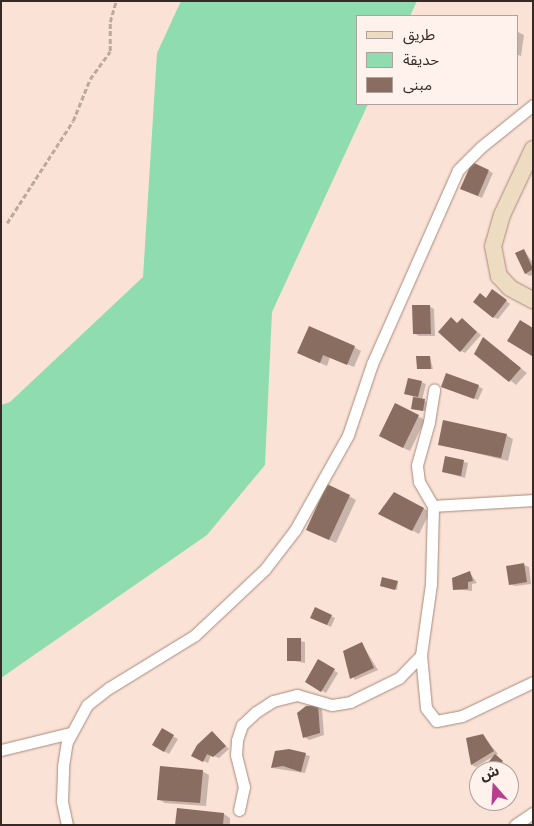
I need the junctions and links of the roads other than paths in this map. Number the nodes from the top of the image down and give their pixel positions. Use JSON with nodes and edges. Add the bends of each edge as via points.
{"nodes":[{"id":1,"x":533,"y":106,"type":"edge"},
{"id":2,"x":533,"y":149,"type":"edge"},
{"id":3,"x":533,"y":170,"type":"edge"},
{"id":4,"x":518,"y":178,"type":"junction"},
{"id":5,"x":533,"y":300,"type":"edge"},
{"id":6,"x":434,"y":389,"type":"dead end"},
{"id":7,"x":533,"y":500,"type":"edge"},
{"id":8,"x":433,"y":506,"type":"junction"},
{"id":9,"x":421,"y":656,"type":"junction"},
{"id":10,"x":533,"y":682,"type":"edge"},
{"id":11,"x":70,"y":733,"type":"junction"},
{"id":12,"x":1,"y":750,"type":"edge"},
{"id":13,"x":238,"y":810,"type":"dead end"},
{"id":14,"x":533,"y":813,"type":"edge"},
{"id":15,"x":67,"y":825,"type":"edge"},
{"id":16,"x":515,"y":825,"type":"edge"}],
"edges":[{"from":1,"to":11,"type":"street","via":[[481,146],[458,170],[372,364],[348,435],[294,530],[265,569],[235,600],[195,635],[109,688],[87,706]]},
{"from":2,"to":4,"type":"street"},
{"from":3,"to":4,"type":"street"},
{"from":4,"to":5,"type":"street","via":[[493,246],[494,261],[499,276],[510,288]]},
{"from":6,"to":8,"type":"street","via":[[430,422],[416,465],[419,482]]},
{"from":7,"to":8,"type":"street"},
{"from":8,"to":9,"type":"street","via":[[431,584]]},
{"from":9,"to":10,"type":"street","via":[[426,708],[436,721],[462,716]]},
{"from":9,"to":13,"type":"street","via":[[399,678],[350,702],[332,705],[298,695],[273,701],[256,712],[242,725],[237,740],[236,755],[244,787]]},
{"from":11,"to":12,"type":"street"},
{"from":11,"to":15,"type":"street","via":[[63,766],[62,801]]},
{"from":14,"to":16,"type":"street"}]}
